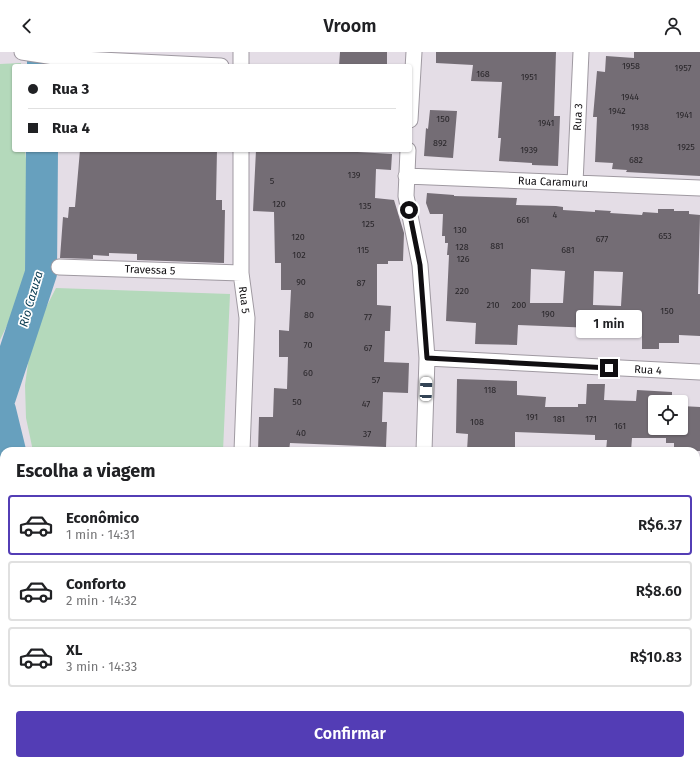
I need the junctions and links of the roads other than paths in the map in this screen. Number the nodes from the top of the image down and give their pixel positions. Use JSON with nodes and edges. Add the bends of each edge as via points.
{"nodes":[{"id":1,"x":22,"y":52,"type":"edge"},
{"id":2,"x":241,"y":52,"type":"edge"},
{"id":3,"x":414,"y":52,"type":"edge"},
{"id":4,"x":582,"y":52,"type":"edge"},
{"id":5,"x":181,"y":64,"type":"edge"},
{"id":6,"x":241,"y":64,"type":"edge"},
{"id":7,"x":412,"y":86,"type":"edge"},
{"id":8,"x":241,"y":152,"type":"edge"},
{"id":9,"x":408,"y":152,"type":"edge"},
{"id":10,"x":406,"y":176,"type":"junction"},
{"id":11,"x":575,"y":183,"type":"junction"},
{"id":12,"x":700,"y":188,"type":"edge"},
{"id":13,"x":59,"y":267,"type":"dead end"},
{"id":14,"x":241,"y":273,"type":"junction"},
{"id":15,"x":427,"y":358,"type":"junction"},
{"id":16,"x":700,"y":372,"type":"edge"},
{"id":17,"x":242,"y":447,"type":"edge"},
{"id":18,"x":424,"y":447,"type":"edge"}],
"edges":[{"from":1,"to":5,"type":"street","via":[[61,58]]},
{"from":2,"to":6,"type":"street"},
{"from":3,"to":7,"type":"street"},
{"from":4,"to":11,"type":"street","name":"Rua 3"},
{"from":8,"to":14,"type":"street","name":"Rua 5"},
{"from":9,"to":10,"type":"street"},
{"from":10,"to":11,"type":"street","name":"Rua Caramuru"},
{"from":10,"to":15,"type":"street","via":[[406,196],[420,265]]},
{"from":11,"to":12,"type":"street","name":"Rua Caramuru"},
{"from":13,"to":14,"type":"street","name":"Travessa 5"},
{"from":14,"to":17,"type":"street","name":"Rua 5","via":[[247,318]]},
{"from":15,"to":16,"type":"street","name":"Rua 4"},
{"from":15,"to":18,"type":"street"}]}
